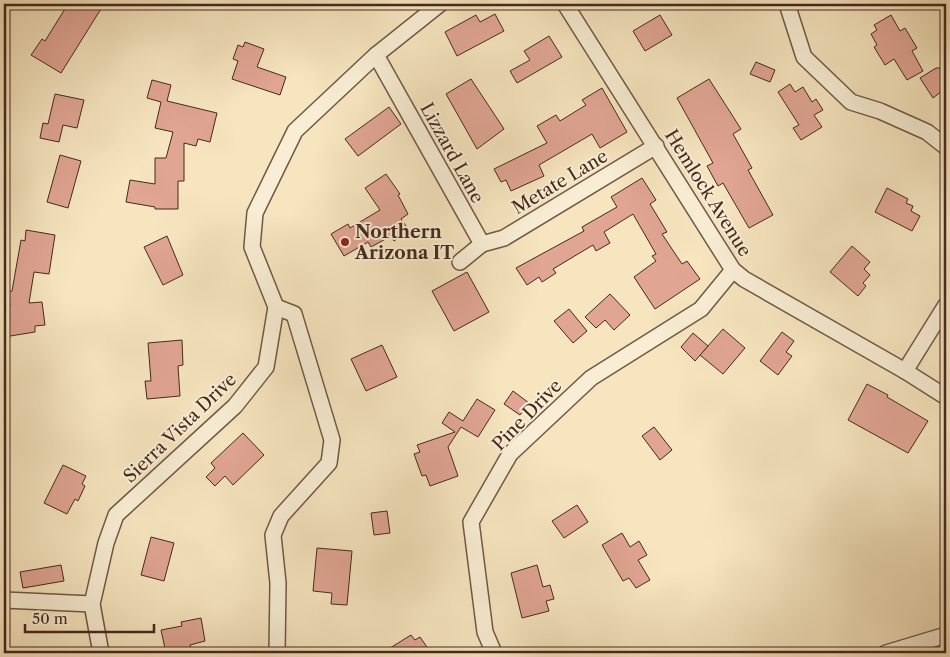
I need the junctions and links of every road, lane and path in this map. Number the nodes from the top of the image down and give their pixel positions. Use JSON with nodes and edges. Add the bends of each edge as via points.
{"nodes":[{"id":1,"x":440,"y":4,"type":"edge"},
{"id":2,"x":565,"y":4,"type":"edge"},
{"id":3,"x":787,"y":4,"type":"edge"},
{"id":4,"x":376,"y":56,"type":"junction"},
{"id":5,"x":656,"y":146,"type":"junction"},
{"id":6,"x":946,"y":147,"type":"edge"},
{"id":7,"x":482,"y":244,"type":"junction"},
{"id":8,"x":460,"y":262,"type":"dead end"},
{"id":9,"x":733,"y":270,"type":"junction"},
{"id":10,"x":946,"y":306,"type":"edge"},
{"id":11,"x":276,"y":307,"type":"junction"},
{"id":12,"x":905,"y":371,"type":"junction"},
{"id":13,"x":946,"y":397,"type":"edge"},
{"id":14,"x":4,"y":600,"type":"edge"},
{"id":15,"x":92,"y":604,"type":"junction"},
{"id":16,"x":946,"y":635,"type":"edge"},
{"id":17,"x":101,"y":653,"type":"edge"},
{"id":18,"x":277,"y":653,"type":"edge"},
{"id":19,"x":494,"y":653,"type":"edge"},
{"id":20,"x":886,"y":653,"type":"edge"}],
"edges":[{"from":1,"to":4,"type":"street"},
{"from":2,"to":5,"type":"street","name":"Hemlock Avenue"},
{"from":3,"to":6,"type":"street","via":[[804,57],[851,102],[927,132]]},
{"from":4,"to":7,"type":"street","name":"Lizzard Lane"},
{"from":4,"to":11,"type":"street","via":[[295,131],[255,213],[252,247]]},
{"from":5,"to":7,"type":"street","name":"Metate Lane","via":[[504,238]]},
{"from":5,"to":9,"type":"street","name":"Hemlock Avenue"},
{"from":7,"to":8,"type":"street"},
{"from":9,"to":12,"type":"street","name":"Hemlock Avenue"},
{"from":9,"to":19,"type":"street","name":"Pine Drive","via":[[701,309],[591,378],[510,454],[471,522],[485,632]]},
{"from":10,"to":12,"type":"street"},
{"from":11,"to":15,"type":"street","name":"Sierra Vista Drive","via":[[266,367],[235,406],[116,515]]},
{"from":11,"to":18,"type":"street","via":[[294,314],[332,440],[329,463],[281,516],[273,535],[278,584]]},
{"from":12,"to":13,"type":"street","name":"Hemlock Avenue"},
{"from":14,"to":15,"type":"street"},
{"from":15,"to":17,"type":"street","name":"Sierra Vista Drive"},
{"from":16,"to":20,"type":"street"}]}
